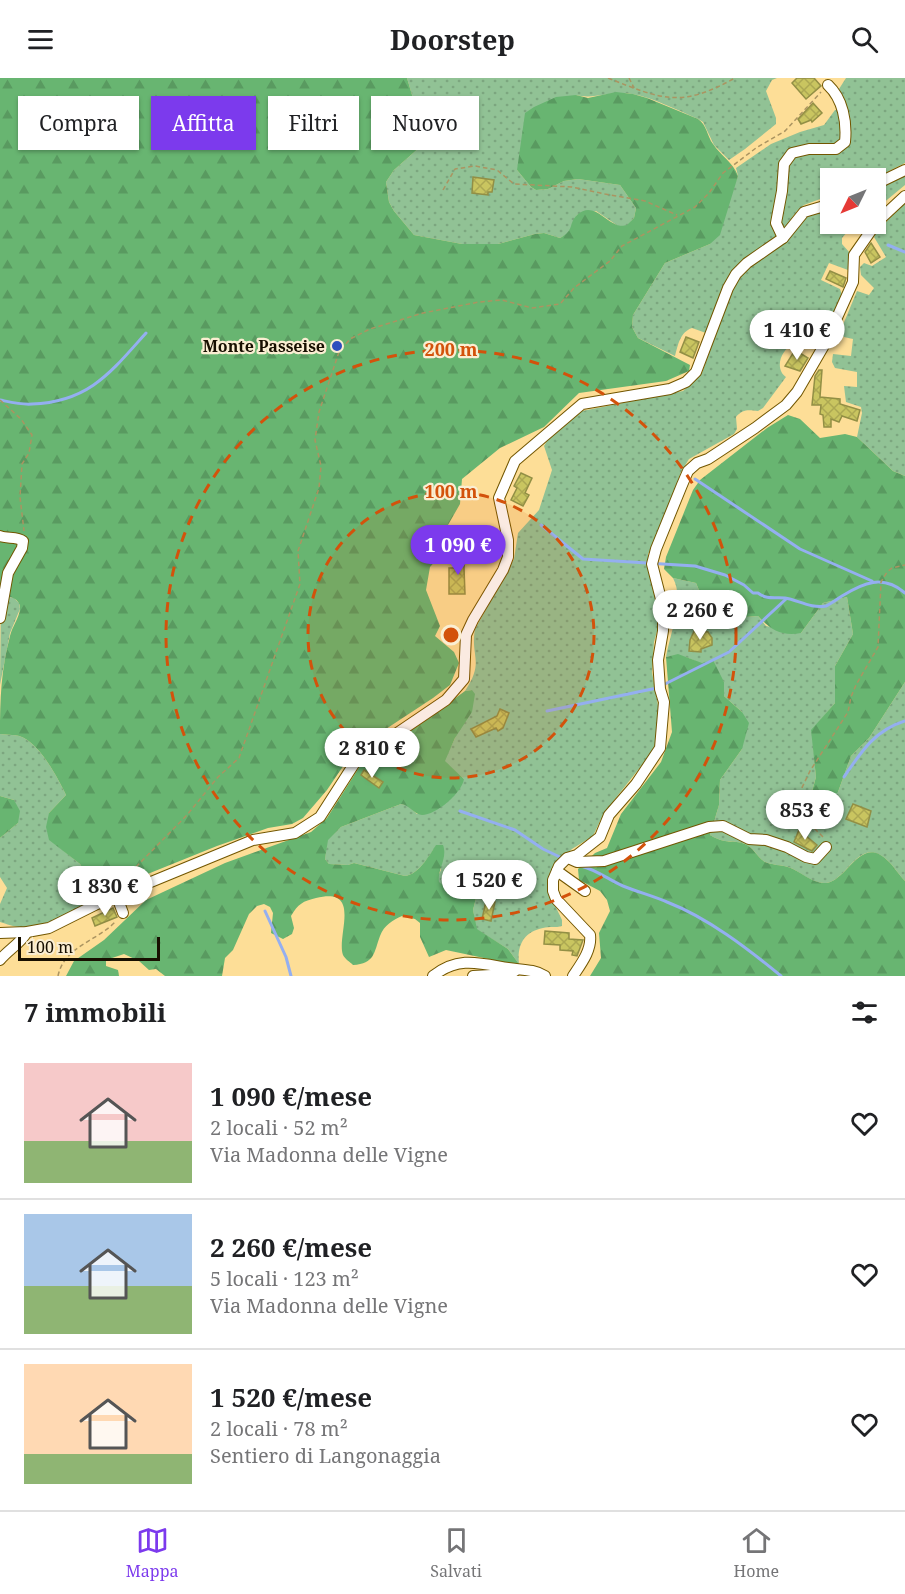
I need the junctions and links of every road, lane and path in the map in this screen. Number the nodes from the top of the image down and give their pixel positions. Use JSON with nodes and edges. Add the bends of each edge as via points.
{"nodes":[{"id":1,"x":608,"y":78,"type":"edge"},
{"id":2,"x":629,"y":78,"type":"edge"},
{"id":3,"x":735,"y":78,"type":"edge"},
{"id":4,"x":828,"y":85,"type":"joint"},
{"id":5,"x":634,"y":88,"type":"junction"},
{"id":6,"x":905,"y":170,"type":"edge"},
{"id":7,"x":886,"y":179,"type":"edge"},
{"id":8,"x":443,"y":190,"type":"dead end"},
{"id":9,"x":905,"y":196,"type":"edge"},
{"id":10,"x":820,"y":207,"type":"edge"},
{"id":11,"x":678,"y":215,"type":"junction"},
{"id":12,"x":783,"y":238,"type":"junction"},
{"id":13,"x":0,"y":400,"type":"edge"},
{"id":14,"x":0,"y":536,"type":"edge"},
{"id":15,"x":23,"y":541,"type":"junction"},
{"id":16,"x":905,"y":565,"type":"edge"},
{"id":17,"x":0,"y":618,"type":"edge"},
{"id":18,"x":826,"y":847,"type":"joint"},
{"id":19,"x":567,"y":858,"type":"junction"},
{"id":20,"x":557,"y":871,"type":"junction"},
{"id":21,"x":129,"y":875,"type":"joint"},
{"id":22,"x":585,"y":891,"type":"dead end"},
{"id":23,"x":117,"y":897,"type":"junction"},
{"id":24,"x":123,"y":913,"type":"joint"},
{"id":25,"x":27,"y":932,"type":"junction"},
{"id":26,"x":0,"y":933,"type":"edge"},
{"id":27,"x":0,"y":960,"type":"edge"},
{"id":28,"x":518,"y":969,"type":"junction"},
{"id":29,"x":58,"y":976,"type":"edge"},
{"id":30,"x":433,"y":976,"type":"edge"},
{"id":31,"x":473,"y":976,"type":"edge"},
{"id":32,"x":544,"y":976,"type":"edge"},
{"id":33,"x":573,"y":976,"type":"edge"}],
"edges":[{"from":1,"to":5,"type":"path"},
{"from":2,"to":5,"type":"path"},
{"from":3,"to":5,"type":"path","via":[[711,91],[677,99]]},
{"from":4,"to":11,"type":"path","via":[[785,131],[723,173],[695,207]]},
{"from":4,"to":12,"type":"street","via":[[836,92],[842,109],[845,142],[836,149],[792,153],[784,164],[776,223]]},
{"from":6,"to":7,"type":"street"},
{"from":8,"to":11,"type":"path","via":[[456,169],[475,166],[497,170],[514,184],[572,187],[645,201]]},
{"from":9,"to":19,"type":"street","via":[[877,222],[854,255],[853,282],[826,342],[797,392],[776,413],[688,471],[652,564],[663,607],[658,660],[664,702],[660,748],[609,815],[600,837]]},
{"from":10,"to":12,"type":"street","via":[[804,212]]},
{"from":11,"to":21,"type":"path","via":[[622,246],[560,304],[532,308],[502,300],[423,313],[370,329],[350,339],[339,352],[318,411],[315,440],[321,466],[319,488],[298,551],[300,584],[239,758]]},
{"from":12,"to":23,"type":"street","via":[[736,274],[696,372],[686,382],[670,389],[582,404],[514,461],[499,498],[508,557],[466,635],[464,679],[446,700],[356,761],[320,817],[295,833],[254,840]]},
{"from":13,"to":15,"type":"path","via":[[32,435],[29,453],[22,464]]},
{"from":14,"to":15,"type":"street"},
{"from":15,"to":17,"type":"street","via":[[8,573]]},
{"from":16,"to":18,"type":"path","via":[[892,568],[881,582],[878,647],[856,685],[848,712],[797,798],[800,814],[823,837]]},
{"from":18,"to":19,"type":"street","via":[[815,859],[719,826],[604,861],[577,862]]},
{"from":19,"to":20,"type":"street"},
{"from":20,"to":22,"type":"street"},
{"from":20,"to":33,"type":"street","via":[[553,880],[555,899],[583,926],[591,941]]},
{"from":21,"to":23,"type":"street"},
{"from":23,"to":24,"type":"street"},
{"from":23,"to":25,"type":"street","via":[[50,928]]},
{"from":24,"to":29,"type":"path","via":[[101,934],[69,954]]},
{"from":25,"to":26,"type":"street"},
{"from":25,"to":27,"type":"street"},
{"from":28,"to":30,"type":"street","via":[[459,963]]},
{"from":28,"to":31,"type":"street","via":[[510,974]]},
{"from":28,"to":32,"type":"street"}]}
